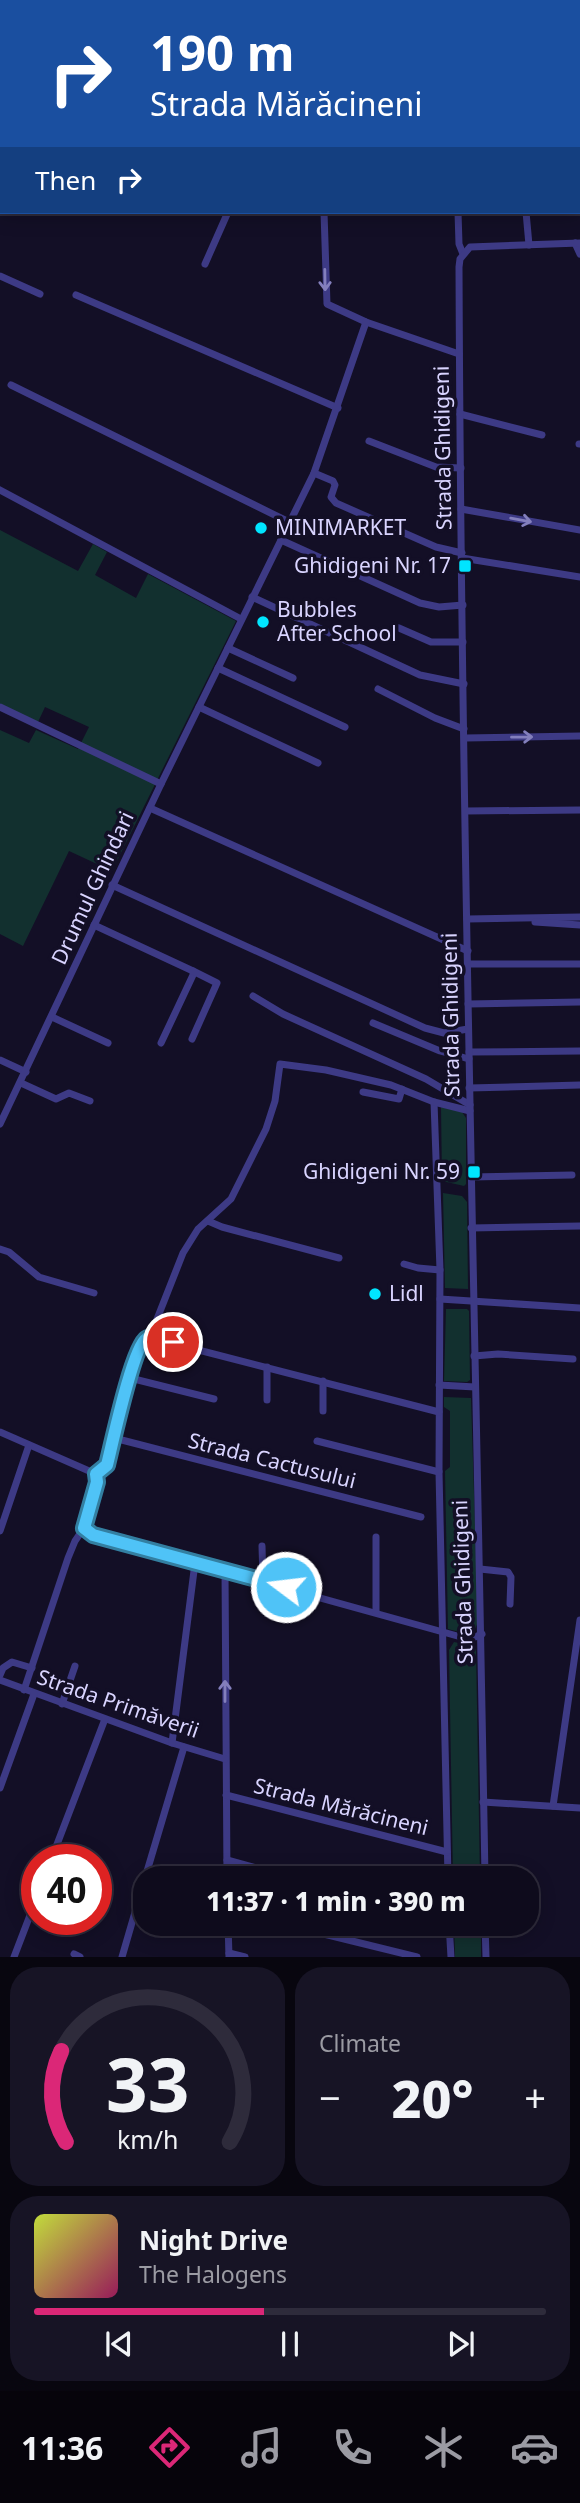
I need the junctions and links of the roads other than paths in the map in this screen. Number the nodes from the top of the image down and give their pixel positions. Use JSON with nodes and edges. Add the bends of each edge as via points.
{"nodes":[{"id":1,"x":227,"y":214,"type":"edge"},
{"id":2,"x":324,"y":214,"type":"edge"},
{"id":3,"x":458,"y":214,"type":"edge"},
{"id":4,"x":526,"y":214,"type":"edge"},
{"id":5,"x":577,"y":243,"type":"edge"},
{"id":6,"x":529,"y":245,"type":"junction"},
{"id":7,"x":463,"y":254,"type":"junction"},
{"id":8,"x":580,"y":254,"type":"edge"},
{"id":9,"x":205,"y":264,"type":"dead end"},
{"id":10,"x":0,"y":276,"type":"edge"},
{"id":11,"x":40,"y":294,"type":"dead end"},
{"id":12,"x":76,"y":295,"type":"dead end"},
{"id":13,"x":366,"y":322,"type":"junction"},
{"id":14,"x":459,"y":354,"type":"junction"},
{"id":15,"x":11,"y":385,"type":"dead end"},
{"id":16,"x":338,"y":408,"type":"junction"},
{"id":17,"x":460,"y":414,"type":"junction"},
{"id":18,"x":542,"y":435,"type":"dead end"},
{"id":19,"x":369,"y":441,"type":"dead end"},
{"id":20,"x":461,"y":468,"type":"junction"},
{"id":21,"x":314,"y":473,"type":"junction"},
{"id":22,"x":0,"y":490,"type":"edge"},
{"id":23,"x":461,"y":509,"type":"junction"},
{"id":24,"x":289,"y":522,"type":"junction"},
{"id":25,"x":580,"y":530,"type":"edge"},
{"id":26,"x":281,"y":540,"type":"junction"},
{"id":27,"x":462,"y":556,"type":"junction"},
{"id":28,"x":580,"y":577,"type":"edge"},
{"id":29,"x":252,"y":597,"type":"junction"},
{"id":30,"x":463,"y":605,"type":"junction"},
{"id":31,"x":242,"y":619,"type":"junction"},
{"id":32,"x":399,"y":628,"type":"dead end"},
{"id":33,"x":463,"y":642,"type":"junction"},
{"id":34,"x":228,"y":648,"type":"junction"},
{"id":35,"x":218,"y":668,"type":"junction"},
{"id":36,"x":293,"y":678,"type":"dead end"},
{"id":37,"x":464,"y":684,"type":"junction"},
{"id":38,"x":378,"y":689,"type":"dead end"},
{"id":39,"x":0,"y":707,"type":"edge"},
{"id":40,"x":199,"y":707,"type":"junction"},
{"id":41,"x":345,"y":727,"type":"dead end"},
{"id":42,"x":464,"y":729,"type":"junction"},
{"id":43,"x":580,"y":736,"type":"edge"},
{"id":44,"x":464,"y":738,"type":"junction"},
{"id":45,"x":317,"y":763,"type":"dead end"},
{"id":46,"x":161,"y":784,"type":"junction"},
{"id":47,"x":150,"y":808,"type":"junction"},
{"id":48,"x":580,"y":810,"type":"edge"},
{"id":49,"x":466,"y":811,"type":"junction"},
{"id":50,"x":112,"y":885,"type":"junction"},
{"id":51,"x":580,"y":917,"type":"edge"},
{"id":52,"x":467,"y":922,"type":"junction"},
{"id":53,"x":94,"y":925,"type":"junction"},
{"id":54,"x":580,"y":925,"type":"edge"},
{"id":55,"x":468,"y":951,"type":"junction"},
{"id":56,"x":468,"y":964,"type":"junction"},
{"id":57,"x":580,"y":964,"type":"edge"},
{"id":58,"x":192,"y":971,"type":"junction"},
{"id":59,"x":253,"y":996,"type":"dead end"},
{"id":60,"x":580,"y":1002,"type":"edge"},
{"id":61,"x":468,"y":1004,"type":"junction"},
{"id":62,"x":52,"y":1017,"type":"junction"},
{"id":63,"x":373,"y":1023,"type":"dead end"},
{"id":64,"x":468,"y":1029,"type":"junction"},
{"id":65,"x":192,"y":1039,"type":"dead end"},
{"id":66,"x":108,"y":1043,"type":"dead end"},
{"id":67,"x":160,"y":1043,"type":"dead end"},
{"id":68,"x":580,"y":1051,"type":"edge"},
{"id":69,"x":469,"y":1055,"type":"junction"},
{"id":70,"x":0,"y":1060,"type":"edge"},
{"id":71,"x":26,"y":1072,"type":"junction"},
{"id":72,"x":21,"y":1083,"type":"junction"},
{"id":73,"x":580,"y":1086,"type":"edge"},
{"id":74,"x":470,"y":1088,"type":"junction"},
{"id":75,"x":402,"y":1089,"type":"junction"},
{"id":76,"x":363,"y":1092,"type":"dead end"},
{"id":77,"x":90,"y":1101,"type":"dead end"},
{"id":78,"x":434,"y":1102,"type":"junction"},
{"id":79,"x":470,"y":1108,"type":"junction"},
{"id":80,"x":0,"y":1124,"type":"edge"},
{"id":81,"x":572,"y":1175,"type":"dead end"},
{"id":82,"x":471,"y":1177,"type":"junction"},
{"id":83,"x":208,"y":1221,"type":"junction"},
{"id":84,"x":580,"y":1226,"type":"edge"},
{"id":85,"x":471,"y":1228,"type":"junction"},
{"id":86,"x":0,"y":1249,"type":"edge"},
{"id":87,"x":339,"y":1258,"type":"dead end"},
{"id":88,"x":404,"y":1264,"type":"dead end"},
{"id":89,"x":440,"y":1270,"type":"junction"},
{"id":90,"x":94,"y":1293,"type":"dead end"},
{"id":91,"x":440,"y":1299,"type":"junction"},
{"id":92,"x":472,"y":1300,"type":"junction"},
{"id":93,"x":580,"y":1308,"type":"edge"},
{"id":94,"x":148,"y":1338,"type":"junction"},
{"id":95,"x":474,"y":1356,"type":"junction"},
{"id":96,"x":573,"y":1359,"type":"dead end"},
{"id":97,"x":267,"y":1367,"type":"junction"},
{"id":98,"x":130,"y":1378,"type":"junction"},
{"id":99,"x":323,"y":1381,"type":"junction"},
{"id":100,"x":439,"y":1385,"type":"junction"},
{"id":101,"x":475,"y":1387,"type":"junction"},
{"id":102,"x":214,"y":1399,"type":"dead end"},
{"id":103,"x":267,"y":1400,"type":"dead end"},
{"id":104,"x":323,"y":1411,"type":"dead end"},
{"id":105,"x":439,"y":1412,"type":"junction"},
{"id":106,"x":0,"y":1432,"type":"edge"},
{"id":107,"x":114,"y":1438,"type":"junction"},
{"id":108,"x":317,"y":1441,"type":"dead end"},
{"id":109,"x":29,"y":1445,"type":"junction"},
{"id":110,"x":439,"y":1472,"type":"junction"},
{"id":111,"x":96,"y":1474,"type":"junction"},
{"id":112,"x":421,"y":1517,"type":"dead end"},
{"id":113,"x":84,"y":1528,"type":"junction"},
{"id":114,"x":0,"y":1531,"type":"edge"},
{"id":115,"x":376,"y":1537,"type":"dead end"},
{"id":116,"x":262,"y":1546,"type":"dead end"},
{"id":117,"x":195,"y":1563,"type":"junction"},
{"id":118,"x":480,"y":1569,"type":"junction"},
{"id":119,"x":225,"y":1570,"type":"junction"},
{"id":120,"x":263,"y":1580,"type":"junction"},
{"id":121,"x":510,"y":1604,"type":"dead end"},
{"id":122,"x":376,"y":1612,"type":"junction"},
{"id":123,"x":580,"y":1623,"type":"edge"},
{"id":124,"x":442,"y":1631,"type":"junction"},
{"id":125,"x":482,"y":1634,"type":"junction"},
{"id":126,"x":75,"y":1666,"type":"dead end"},
{"id":127,"x":32,"y":1668,"type":"junction"},
{"id":128,"x":0,"y":1678,"type":"edge"},
{"id":129,"x":24,"y":1690,"type":"junction"},
{"id":130,"x":34,"y":1694,"type":"junction"},
{"id":131,"x":62,"y":1704,"type":"junction"},
{"id":132,"x":104,"y":1719,"type":"junction"},
{"id":133,"x":172,"y":1743,"type":"junction"},
{"id":134,"x":184,"y":1747,"type":"junction"},
{"id":135,"x":225,"y":1759,"type":"junction"},
{"id":136,"x":0,"y":1788,"type":"edge"},
{"id":137,"x":226,"y":1795,"type":"junction"},
{"id":138,"x":484,"y":1802,"type":"junction"},
{"id":139,"x":553,"y":1806,"type":"junction"},
{"id":140,"x":580,"y":1808,"type":"edge"},
{"id":141,"x":57,"y":1844,"type":"edge"},
{"id":142,"x":447,"y":1852,"type":"junction"},
{"id":143,"x":227,"y":1860,"type":"junction"},
{"id":144,"x":149,"y":1866,"type":"edge"},
{"id":145,"x":227,"y":1866,"type":"edge"},
{"id":146,"x":249,"y":1866,"type":"edge"},
{"id":147,"x":448,"y":1866,"type":"edge"},
{"id":148,"x":485,"y":1866,"type":"edge"},
{"id":149,"x":133,"y":1919,"type":"edge"},
{"id":150,"x":22,"y":1935,"type":"edge"},
{"id":151,"x":228,"y":1936,"type":"edge"},
{"id":152,"x":332,"y":1936,"type":"edge"},
{"id":153,"x":449,"y":1936,"type":"edge"},
{"id":154,"x":485,"y":1936,"type":"edge"},
{"id":155,"x":229,"y":1955,"type":"edge"},
{"id":156,"x":14,"y":1957,"type":"edge"},
{"id":157,"x":122,"y":1957,"type":"edge"},
{"id":158,"x":245,"y":1957,"type":"edge"},
{"id":159,"x":417,"y":1957,"type":"edge"},
{"id":160,"x":450,"y":1957,"type":"edge"},
{"id":161,"x":486,"y":1957,"type":"edge"}],
"edges":[{"from":1,"to":9,"type":"street"},
{"from":2,"to":13,"type":"street","one_way":true,"via":[[325,301]]},
{"from":3,"to":7,"type":"street","name":"Strada Ghidigeni"},
{"from":4,"to":6,"type":"street"},
{"from":5,"to":6,"type":"street"},
{"from":5,"to":8,"type":"street"},
{"from":6,"to":7,"type":"street","via":[[477,246]]},
{"from":7,"to":14,"type":"street","name":"Strada Ghidigeni"},
{"from":10,"to":11,"type":"street"},
{"from":12,"to":16,"type":"street"},
{"from":13,"to":14,"type":"street"},
{"from":13,"to":16,"type":"street","name":"Drumul Ghindari"},
{"from":14,"to":17,"type":"street","name":"Strada Ghidigeni"},
{"from":15,"to":24,"type":"street"},
{"from":16,"to":21,"type":"street","name":"Drumul Ghindari"},
{"from":17,"to":18,"type":"street"},
{"from":17,"to":20,"type":"street","name":"Strada Ghidigeni"},
{"from":19,"to":20,"type":"street","via":[[436,467]]},
{"from":20,"to":23,"type":"street","name":"Strada Ghidigeni"},
{"from":21,"to":24,"type":"street","name":"Drumul Ghindari"},
{"from":21,"to":27,"type":"street","via":[[333,481],[331,497],[336,503]]},
{"from":22,"to":31,"type":"street"},
{"from":23,"to":25,"type":"street","one_way":true},
{"from":23,"to":27,"type":"street","name":"Strada Ghidigeni"},
{"from":24,"to":26,"type":"street","name":"Drumul Ghindari"},
{"from":26,"to":29,"type":"street","name":"Drumul Ghindari"},
{"from":26,"to":30,"type":"street","via":[[427,605]]},
{"from":27,"to":28,"type":"street"},
{"from":27,"to":30,"type":"street","name":"Strada Ghidigeni"},
{"from":29,"to":31,"type":"street","name":"Drumul Ghindari"},
{"from":29,"to":37,"type":"street","via":[[420,675]]},
{"from":30,"to":33,"type":"street","name":"Strada Ghidigeni"},
{"from":31,"to":34,"type":"street","name":"Drumul Ghindari"},
{"from":32,"to":33,"type":"street","via":[[438,643]]},
{"from":33,"to":37,"type":"street","name":"Strada Ghidigeni"},
{"from":34,"to":35,"type":"street","name":"Drumul Ghindari"},
{"from":34,"to":36,"type":"street"},
{"from":35,"to":40,"type":"street","name":"Drumul Ghindari"},
{"from":35,"to":41,"type":"street"},
{"from":37,"to":42,"type":"street","name":"Strada Ghidigeni"},
{"from":38,"to":42,"type":"street"},
{"from":39,"to":46,"type":"street"},
{"from":40,"to":45,"type":"street"},
{"from":40,"to":46,"type":"street","name":"Drumul Ghindari"},
{"from":42,"to":44,"type":"street","name":"Strada Ghidigeni"},
{"from":44,"to":43,"type":"street","one_way":true},
{"from":44,"to":49,"type":"street","name":"Strada Ghidigeni"},
{"from":46,"to":47,"type":"street","name":"Drumul Ghindari"},
{"from":47,"to":50,"type":"street","name":"Drumul Ghindari"},
{"from":47,"to":55,"type":"street"},
{"from":48,"to":49,"type":"street"},
{"from":49,"to":52,"type":"street","name":"Strada Ghidigeni"},
{"from":50,"to":53,"type":"street","name":"Drumul Ghindari"},
{"from":50,"to":64,"type":"street","via":[[425,1028],[444,1033]]},
{"from":51,"to":52,"type":"street"},
{"from":52,"to":54,"type":"street"},
{"from":52,"to":55,"type":"street","name":"Strada Ghidigeni"},
{"from":53,"to":58,"type":"street"},
{"from":53,"to":62,"type":"street","name":"Drumul Ghindari"},
{"from":55,"to":56,"type":"street","name":"Strada Ghidigeni"},
{"from":56,"to":57,"type":"street"},
{"from":56,"to":61,"type":"street","name":"Strada Ghidigeni"},
{"from":58,"to":65,"type":"street","via":[[217,983]]},
{"from":58,"to":67,"type":"street"},
{"from":59,"to":79,"type":"street","via":[[426,1079]]},
{"from":60,"to":61,"type":"street"},
{"from":61,"to":64,"type":"street","name":"Strada Ghidigeni"},
{"from":62,"to":66,"type":"street"},
{"from":62,"to":71,"type":"street","name":"Drumul Ghindari"},
{"from":63,"to":69,"type":"street","via":[[440,1051]]},
{"from":64,"to":69,"type":"street","name":"Strada Ghidigeni"},
{"from":68,"to":69,"type":"street"},
{"from":69,"to":74,"type":"street","name":"Strada Ghidigeni"},
{"from":70,"to":71,"type":"street"},
{"from":71,"to":72,"type":"street","name":"Drumul Ghindari"},
{"from":72,"to":77,"type":"street","via":[[56,1099],[69,1093]]},
{"from":72,"to":80,"type":"street","name":"Drumul Ghindari"},
{"from":73,"to":74,"type":"street"},
{"from":74,"to":79,"type":"street","name":"Strada Ghidigeni"},
{"from":75,"to":76,"type":"street","via":[[399,1099]]},
{"from":75,"to":78,"type":"street"},
{"from":75,"to":83,"type":"street","via":[[280,1064],[266,1129],[235,1192]]},
{"from":78,"to":79,"type":"street"},
{"from":78,"to":89,"type":"street"},
{"from":79,"to":82,"type":"street","name":"Strada Ghidigeni"},
{"from":81,"to":82,"type":"street"},
{"from":82,"to":85,"type":"street","name":"Strada Ghidigeni"},
{"from":83,"to":87,"type":"street"},
{"from":83,"to":94,"type":"street","via":[[183,1252]]},
{"from":84,"to":85,"type":"street"},
{"from":85,"to":92,"type":"street","name":"Strada Ghidigeni"},
{"from":86,"to":90,"type":"street","via":[[39,1277]]},
{"from":88,"to":89,"type":"street"},
{"from":89,"to":91,"type":"street"},
{"from":91,"to":92,"type":"street"},
{"from":91,"to":100,"type":"street"},
{"from":92,"to":93,"type":"street"},
{"from":92,"to":95,"type":"street","name":"Strada Ghidigeni"},
{"from":94,"to":97,"type":"street"},
{"from":94,"to":98,"type":"street"},
{"from":95,"to":96,"type":"street"},
{"from":95,"to":101,"type":"street","name":"Strada Ghidigeni"},
{"from":97,"to":99,"type":"street"},
{"from":97,"to":103,"type":"street"},
{"from":98,"to":102,"type":"street"},
{"from":98,"to":107,"type":"street"},
{"from":99,"to":104,"type":"street"},
{"from":99,"to":105,"type":"street"},
{"from":100,"to":101,"type":"street"},
{"from":100,"to":105,"type":"street"},
{"from":101,"to":118,"type":"street","name":"Strada Ghidigeni"},
{"from":105,"to":110,"type":"street"},
{"from":106,"to":109,"type":"street"},
{"from":107,"to":111,"type":"street","via":[[107,1465]]},
{"from":107,"to":112,"type":"street","name":"Strada Cactusului"},
{"from":108,"to":110,"type":"street"},
{"from":109,"to":111,"type":"street"},
{"from":109,"to":114,"type":"street"},
{"from":110,"to":124,"type":"street"},
{"from":111,"to":113,"type":"street"},
{"from":113,"to":117,"type":"street","via":[[93,1535]]},
{"from":113,"to":127,"type":"street","via":[[68,1558]]},
{"from":115,"to":122,"type":"street"},
{"from":116,"to":120,"type":"street"},
{"from":117,"to":119,"type":"street"},
{"from":117,"to":133,"type":"street"},
{"from":118,"to":121,"type":"street","via":[[510,1574]]},
{"from":118,"to":125,"type":"street","name":"Strada Ghidigeni"},
{"from":119,"to":120,"type":"street"},
{"from":135,"to":119,"type":"street","name":"Strada Mărăcineni","one_way":true},
{"from":120,"to":122,"type":"street"},
{"from":122,"to":124,"type":"street"},
{"from":123,"to":139,"type":"street"},
{"from":124,"to":125,"type":"street","via":[[471,1638]]},
{"from":124,"to":142,"type":"street"},
{"from":125,"to":138,"type":"street","name":"Strada Ghidigeni"},
{"from":126,"to":131,"type":"street"},
{"from":127,"to":128,"type":"street","via":[[12,1662],[3,1668]]},
{"from":127,"to":129,"type":"street"},
{"from":128,"to":129,"type":"street","name":"Strada Primăverii"},
{"from":129,"to":130,"type":"street","name":"Strada Primăverii"},
{"from":130,"to":131,"type":"street","name":"Strada Primăverii"},
{"from":130,"to":136,"type":"street"},
{"from":131,"to":132,"type":"street","name":"Strada Primăverii"},
{"from":132,"to":133,"type":"street","name":"Strada Primăverii"},
{"from":132,"to":141,"type":"street"},
{"from":133,"to":134,"type":"street","name":"Strada Primăverii"},
{"from":134,"to":135,"type":"street","name":"Strada Primăverii"},
{"from":134,"to":144,"type":"street"},
{"from":135,"to":137,"type":"street","name":"Strada Mărăcineni"},
{"from":137,"to":142,"type":"street","name":"Strada Mărăcineni"},
{"from":137,"to":143,"type":"street","name":"Strada Mărăcineni"},
{"from":138,"to":139,"type":"street"},
{"from":138,"to":148,"type":"street","name":"Strada Ghidigeni"},
{"from":139,"to":140,"type":"street"},
{"from":142,"to":147,"type":"street"},
{"from":143,"to":145,"type":"street","name":"Strada Mărăcineni"},
{"from":143,"to":146,"type":"street"},
{"from":149,"to":157,"type":"street"},
{"from":150,"to":156,"type":"street"},
{"from":151,"to":155,"type":"street"},
{"from":152,"to":159,"type":"street"},
{"from":153,"to":160,"type":"street"},
{"from":154,"to":161,"type":"street"},
{"from":155,"to":158,"type":"street"}]}
